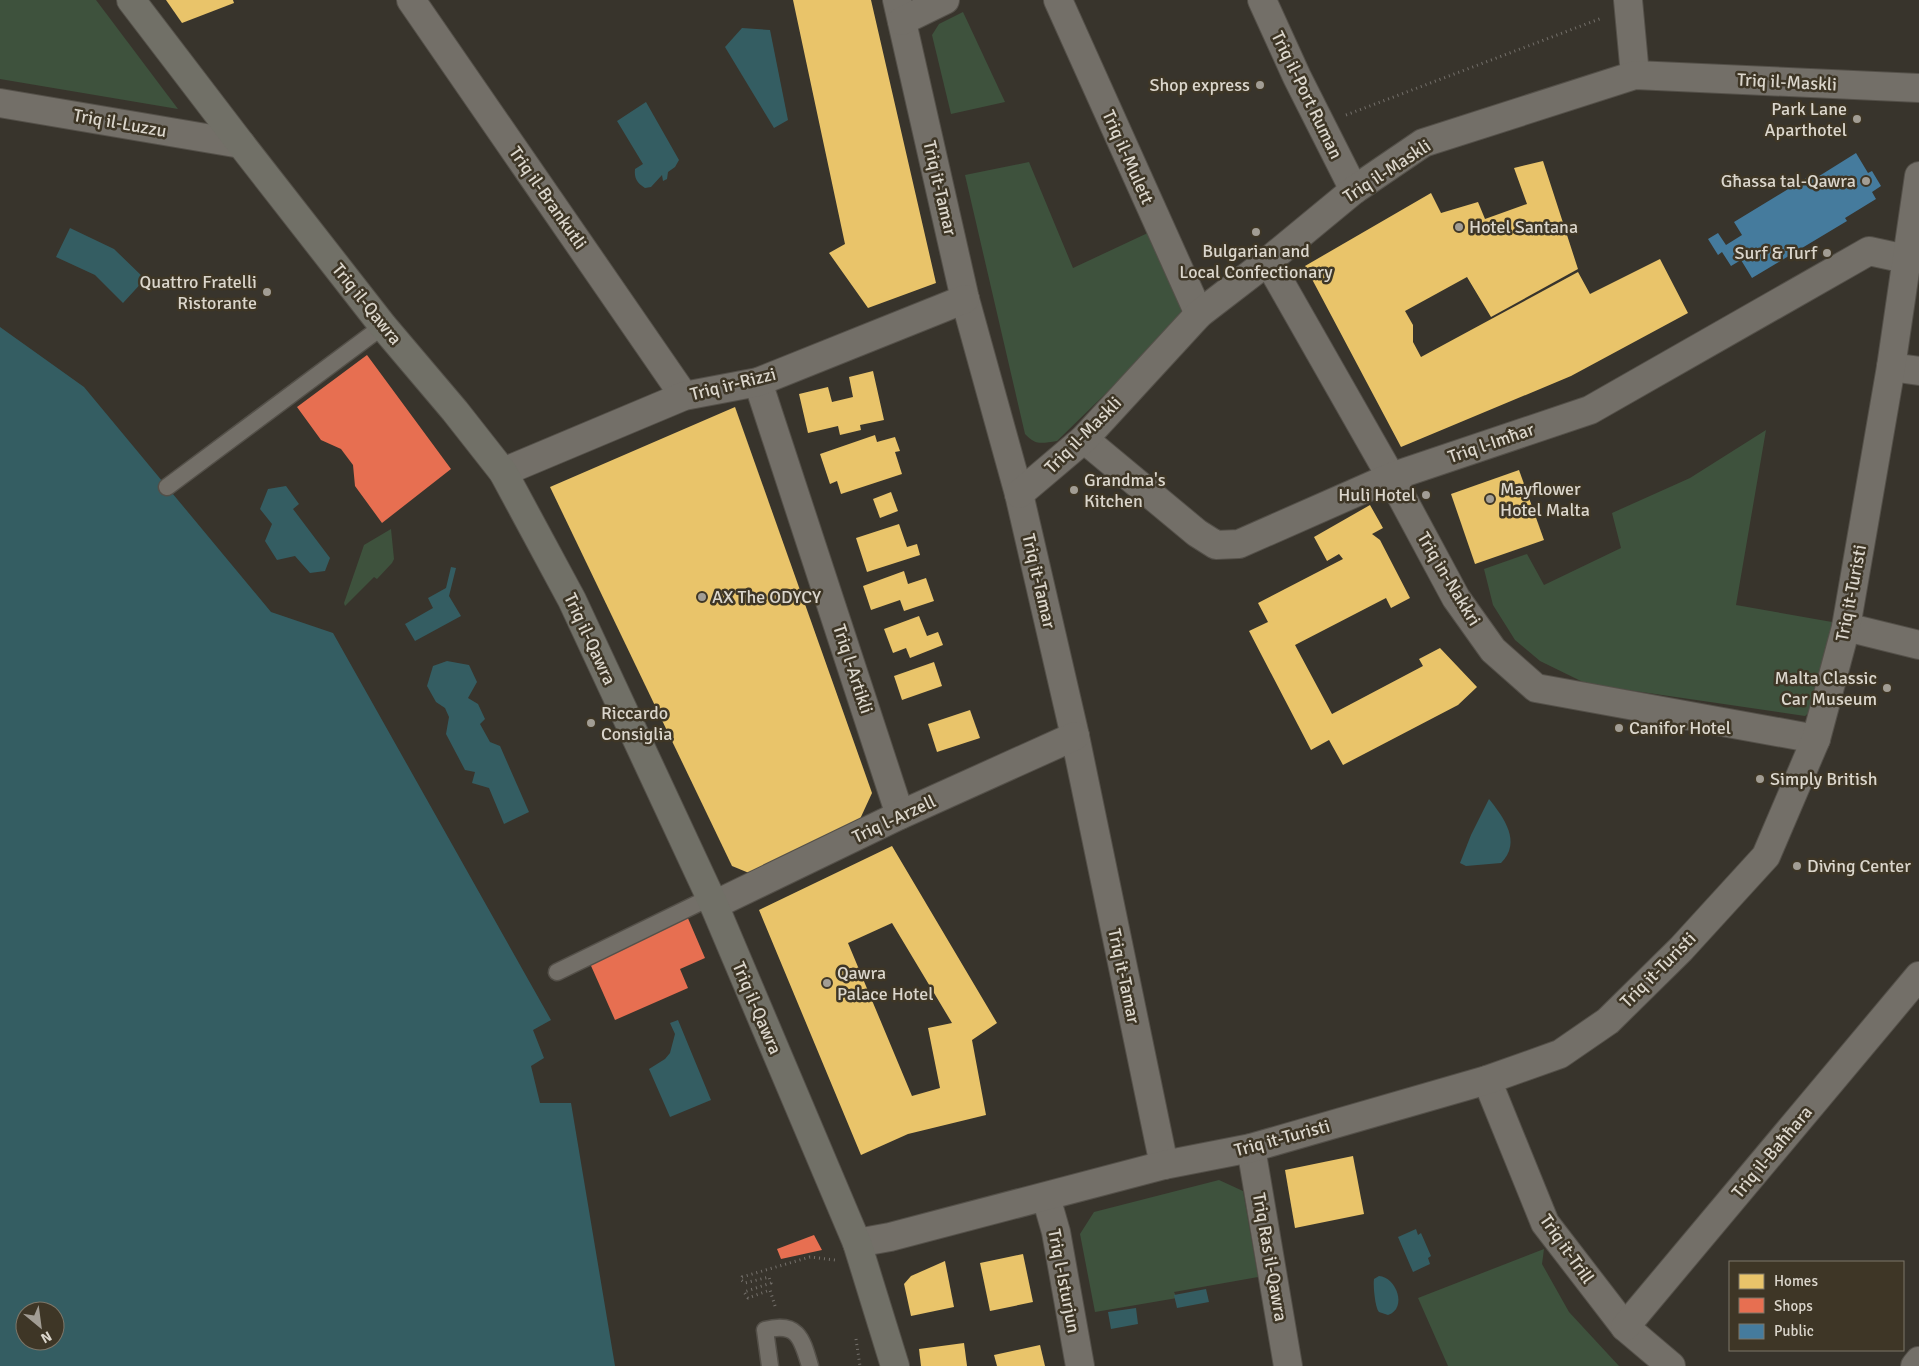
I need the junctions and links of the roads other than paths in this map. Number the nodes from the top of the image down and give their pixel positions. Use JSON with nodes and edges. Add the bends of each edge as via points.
{"nodes":[{"id":1,"x":131,"y":0,"type":"edge"},
{"id":2,"x":411,"y":0,"type":"edge"},
{"id":3,"x":945,"y":0,"type":"edge"},
{"id":4,"x":1058,"y":0,"type":"edge"},
{"id":5,"x":1262,"y":0,"type":"edge"},
{"id":6,"x":1628,"y":4,"type":"edge"},
{"id":7,"x":900,"y":10,"type":"edge"},
{"id":8,"x":1635,"y":75,"type":"junction"},
{"id":9,"x":1919,"y":88,"type":"edge"},
{"id":10,"x":0,"y":103,"type":"edge"},
{"id":11,"x":241,"y":144,"type":"junction"},
{"id":12,"x":1919,"y":176,"type":"edge"},
{"id":13,"x":1354,"y":190,"type":"junction"},
{"id":14,"x":1906,"y":259,"type":"junction"},
{"id":15,"x":1268,"y":261,"type":"junction"},
{"id":16,"x":965,"y":299,"type":"junction"},
{"id":17,"x":1199,"y":314,"type":"junction"},
{"id":18,"x":383,"y":326,"type":"junction"},
{"id":19,"x":1891,"y":367,"type":"junction"},
{"id":20,"x":1919,"y":371,"type":"edge"},
{"id":21,"x":758,"y":382,"type":"junction"},
{"id":22,"x":684,"y":396,"type":"junction"},
{"id":23,"x":1084,"y":438,"type":"junction"},
{"id":24,"x":503,"y":472,"type":"junction"},
{"id":25,"x":1390,"y":477,"type":"junction"},
{"id":26,"x":167,"y":487,"type":"dead end"},
{"id":27,"x":1020,"y":494,"type":"junction"},
{"id":28,"x":1846,"y":627,"type":"junction"},
{"id":29,"x":1919,"y":645,"type":"edge"},
{"id":30,"x":1076,"y":736,"type":"junction"},
{"id":31,"x":1816,"y":738,"type":"junction"},
{"id":32,"x":900,"y":815,"type":"junction"},
{"id":33,"x":712,"y":902,"type":"junction"},
{"id":34,"x":557,"y":972,"type":"dead end"},
{"id":35,"x":1919,"y":976,"type":"edge"},
{"id":36,"x":1488,"y":1080,"type":"junction"},
{"id":37,"x":1251,"y":1148,"type":"junction"},
{"id":38,"x":1164,"y":1165,"type":"junction"},
{"id":39,"x":1046,"y":1197,"type":"junction"},
{"id":40,"x":860,"y":1253,"type":"junction"},
{"id":41,"x":1625,"y":1327,"type":"junction"},
{"id":42,"x":1919,"y":1361,"type":"edge"},
{"id":43,"x":770,"y":1366,"type":"edge"},
{"id":44,"x":810,"y":1366,"type":"edge"},
{"id":45,"x":895,"y":1366,"type":"edge"},
{"id":46,"x":1080,"y":1366,"type":"edge"},
{"id":47,"x":1288,"y":1366,"type":"edge"},
{"id":48,"x":1671,"y":1366,"type":"edge"},
{"id":49,"x":1915,"y":1366,"type":"edge"}],
"edges":[{"from":1,"to":11,"type":"street","name":"Triq il-Qawra"},
{"from":2,"to":22,"type":"street","name":"Triq il-Brankutli"},
{"from":3,"to":7,"type":"street"},
{"from":4,"to":17,"type":"street","name":"Triq il-Mulett"},
{"from":5,"to":13,"type":"street","name":"Triq il-Port Ruman"},
{"from":6,"to":8,"type":"street"},
{"from":7,"to":16,"type":"street","name":"Triq it-Tamar"},
{"from":8,"to":9,"type":"street","name":"Triq il-Maskli"},
{"from":8,"to":13,"type":"street","name":"Triq il-Maskli","via":[[1423,143]]},
{"from":10,"to":11,"type":"street","name":"Triq il-Luzzu"},
{"from":11,"to":18,"type":"street","name":"Triq il-Qawra"},
{"from":12,"to":14,"type":"street","name":"Triq it-Turisti"},
{"from":13,"to":15,"type":"street","name":"Triq il-Maskli"},
{"from":14,"to":19,"type":"street","name":"Triq it-Turisti"},
{"from":14,"to":25,"type":"street","name":"Triq l-Imħar","via":[[1869,251],[1590,410]]},
{"from":15,"to":17,"type":"street","name":"Triq il-Maskli"},
{"from":15,"to":25,"type":"street","name":"Triq in-Nakkri"},
{"from":16,"to":21,"type":"street","name":"Triq ir-Rizzi"},
{"from":16,"to":27,"type":"street","name":"Triq it-Tamar"},
{"from":17,"to":23,"type":"street","name":"Triq il-Maskli"},
{"from":18,"to":24,"type":"street","name":"Triq il-Qawra"},
{"from":18,"to":26,"type":"lane"},
{"from":19,"to":20,"type":"street"},
{"from":19,"to":28,"type":"street","name":"Triq it-Turisti"},
{"from":21,"to":22,"type":"street","name":"Triq ir-Rizzi"},
{"from":21,"to":32,"type":"street","name":"Triq l-Artikli"},
{"from":22,"to":24,"type":"street","name":"Triq ir-Rizzi"},
{"from":23,"to":25,"type":"street","name":"Triq l-Imħar","via":[[1198,533],[1216,544],[1239,544]]},
{"from":23,"to":27,"type":"street","name":"Triq il-Maskli"},
{"from":24,"to":33,"type":"street","name":"Triq il-Qawra","via":[[572,600]]},
{"from":25,"to":31,"type":"street","name":"Triq in-Nakkri","via":[[1456,598],[1493,650],[1536,688]]},
{"from":27,"to":30,"type":"street","name":"Triq it-Tamar"},
{"from":28,"to":29,"type":"street"},
{"from":28,"to":31,"type":"street","name":"Triq it-Turisti"},
{"from":30,"to":32,"type":"street","name":"Triq l-Arzell"},
{"from":30,"to":38,"type":"street","name":"Triq it-Tamar"},
{"from":31,"to":36,"type":"street","name":"Triq it-Turisti","via":[[1766,856],[1681,949],[1608,1020],[1560,1054]]},
{"from":32,"to":33,"type":"street","name":"Triq l-Arzell"},
{"from":33,"to":34,"type":"lane"},
{"from":33,"to":40,"type":"street","name":"Triq il-Qawra"},
{"from":35,"to":41,"type":"street","name":"Triq il-Baħħara"},
{"from":36,"to":37,"type":"street","name":"Triq it-Turisti"},
{"from":36,"to":41,"type":"street","name":"Triq it-Trill","via":[[1545,1223]]},
{"from":37,"to":38,"type":"street","name":"Triq it-Turisti"},
{"from":37,"to":47,"type":"street","name":"Triq Ras il-Qawra"},
{"from":38,"to":39,"type":"street","name":"Triq it-Turisti"},
{"from":39,"to":40,"type":"street","name":"Triq it-Turisti","via":[[890,1237]]},
{"from":39,"to":46,"type":"street","name":"Triq l-Isturjun","via":[[1056,1232]]},
{"from":40,"to":45,"type":"street","name":"Triq il-Qawra"},
{"from":41,"to":48,"type":"street","name":"Triq it-Trill"},
{"from":42,"to":49,"type":"street"},
{"from":43,"to":44,"type":"lane","via":[[765,1330],[778,1326],[793,1330],[802,1339]]}]}
